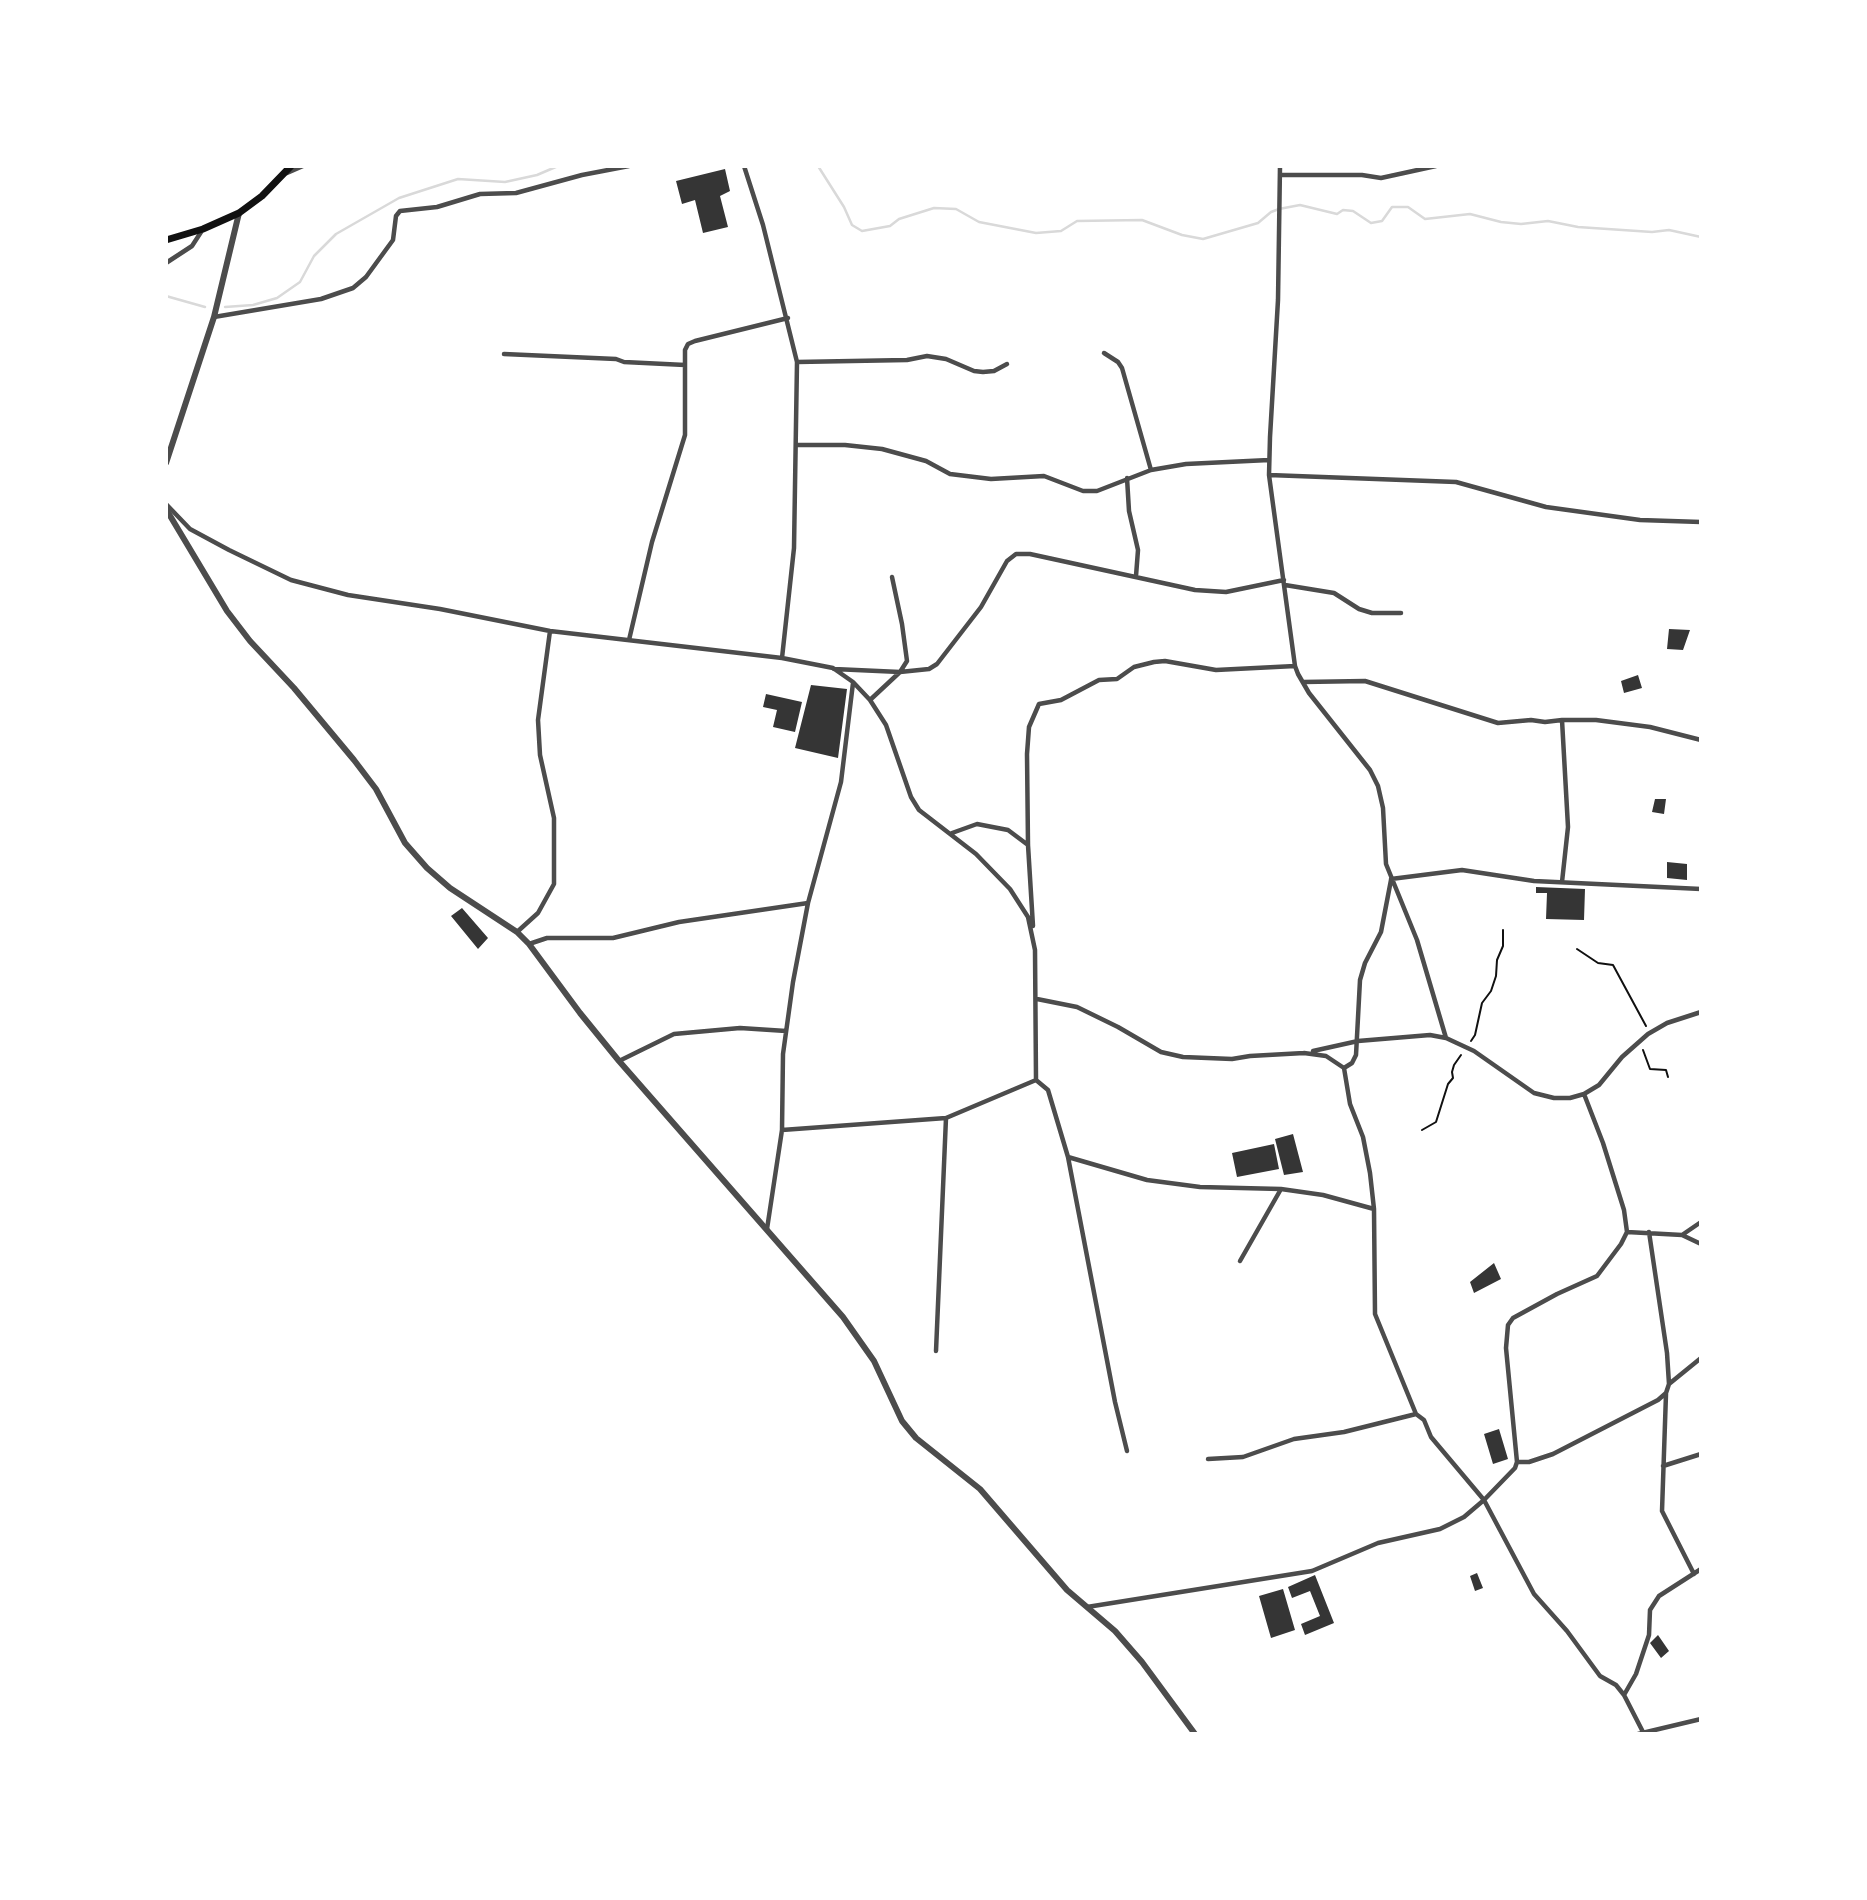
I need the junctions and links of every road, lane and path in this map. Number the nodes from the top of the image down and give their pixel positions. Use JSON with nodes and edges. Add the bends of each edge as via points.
{"nodes":[{"id":1,"x":303,"y":166,"type":"edge"},
{"id":2,"x":629,"y":166,"type":"edge"},
{"id":3,"x":744,"y":166,"type":"edge"},
{"id":4,"x":1280,"y":166,"type":"edge"},
{"id":5,"x":1436,"y":166,"type":"edge"},
{"id":6,"x":289,"y":170,"type":"edge"},
{"id":7,"x":1280,"y":175,"type":"junction"},
{"id":8,"x":239,"y":213,"type":"junction"},
{"id":9,"x":204,"y":229,"type":"junction"},
{"id":10,"x":166,"y":240,"type":"edge"},
{"id":11,"x":166,"y":263,"type":"edge"},
{"id":12,"x":214,"y":317,"type":"junction"},
{"id":13,"x":788,"y":318,"type":"junction"},
{"id":14,"x":1104,"y":353,"type":"dead end"},
{"id":15,"x":504,"y":354,"type":"dead end"},
{"id":16,"x":797,"y":362,"type":"junction"},
{"id":17,"x":1007,"y":364,"type":"dead end"},
{"id":18,"x":685,"y":365,"type":"junction"},
{"id":19,"x":796,"y":445,"type":"junction"},
{"id":20,"x":1269,"y":460,"type":"junction"},
{"id":21,"x":166,"y":463,"type":"edge"},
{"id":22,"x":1151,"y":470,"type":"junction"},
{"id":23,"x":1269,"y":475,"type":"junction"},
{"id":24,"x":1127,"y":478,"type":"junction"},
{"id":25,"x":166,"y":507,"type":"edge"},
{"id":26,"x":1701,"y":522,"type":"edge"},
{"id":27,"x":1136,"y":576,"type":"junction"},
{"id":28,"x":892,"y":577,"type":"dead end"},
{"id":29,"x":1284,"y":583,"type":"junction"},
{"id":30,"x":1401,"y":613,"type":"dead end"},
{"id":31,"x":550,"y":631,"type":"junction"},
{"id":32,"x":629,"y":640,"type":"junction"},
{"id":33,"x":782,"y":658,"type":"junction"},
{"id":34,"x":1295,"y":666,"type":"junction"},
{"id":35,"x":833,"y":668,"type":"junction"},
{"id":36,"x":900,"y":672,"type":"junction"},
{"id":37,"x":853,"y":682,"type":"junction"},
{"id":38,"x":1303,"y":682,"type":"junction"},
{"id":39,"x":870,"y":700,"type":"junction"},
{"id":40,"x":1562,"y":720,"type":"junction"},
{"id":41,"x":1701,"y":740,"type":"edge"},
{"id":42,"x":951,"y":833,"type":"junction"},
{"id":43,"x":1028,"y":845,"type":"junction"},
{"id":44,"x":1391,"y":879,"type":"junction"},
{"id":45,"x":1562,"y":882,"type":"junction"},
{"id":46,"x":1701,"y":889,"type":"edge"},
{"id":47,"x":808,"y":903,"type":"junction"},
{"id":48,"x":1503,"y":930,"type":"dead end"},
{"id":49,"x":517,"y":932,"type":"junction"},
{"id":50,"x":1033,"y":934,"type":"junction"},
{"id":51,"x":529,"y":944,"type":"junction"},
{"id":52,"x":1577,"y":949,"type":"dead end"},
{"id":53,"x":1038,"y":999,"type":"junction"},
{"id":54,"x":1701,"y":1012,"type":"edge"},
{"id":55,"x":786,"y":1031,"type":"junction"},
{"id":56,"x":1650,"y":1033,"type":"junction"},
{"id":57,"x":1446,"y":1038,"type":"junction"},
{"id":58,"x":1358,"y":1041,"type":"junction"},
{"id":59,"x":1635,"y":1044,"type":"junction"},
{"id":60,"x":1467,"y":1048,"type":"junction"},
{"id":61,"x":1474,"y":1051,"type":"junction"},
{"id":62,"x":1304,"y":1053,"type":"junction"},
{"id":63,"x":619,"y":1061,"type":"junction"},
{"id":64,"x":1344,"y":1068,"type":"junction"},
{"id":65,"x":1668,"y":1077,"type":"dead end"},
{"id":66,"x":1036,"y":1080,"type":"junction"},
{"id":67,"x":1584,"y":1094,"type":"junction"},
{"id":68,"x":946,"y":1118,"type":"junction"},
{"id":69,"x":782,"y":1130,"type":"junction"},
{"id":70,"x":1422,"y":1130,"type":"dead end"},
{"id":71,"x":1068,"y":1157,"type":"junction"},
{"id":72,"x":1281,"y":1189,"type":"junction"},
{"id":73,"x":1374,"y":1209,"type":"junction"},
{"id":74,"x":1701,"y":1222,"type":"edge"},
{"id":75,"x":767,"y":1232,"type":"junction"},
{"id":76,"x":1627,"y":1232,"type":"junction"},
{"id":77,"x":1649,"y":1232,"type":"junction"},
{"id":78,"x":1682,"y":1235,"type":"junction"},
{"id":79,"x":1701,"y":1244,"type":"edge"},
{"id":80,"x":1240,"y":1261,"type":"dead end"},
{"id":81,"x":936,"y":1351,"type":"dead end"},
{"id":82,"x":1701,"y":1358,"type":"edge"},
{"id":83,"x":1669,"y":1384,"type":"junction"},
{"id":84,"x":1666,"y":1393,"type":"junction"},
{"id":85,"x":1416,"y":1414,"type":"junction"},
{"id":86,"x":1127,"y":1451,"type":"dead end"},
{"id":87,"x":1701,"y":1454,"type":"edge"},
{"id":88,"x":1208,"y":1459,"type":"dead end"},
{"id":89,"x":1517,"y":1462,"type":"junction"},
{"id":90,"x":1663,"y":1466,"type":"junction"},
{"id":91,"x":1484,"y":1500,"type":"junction"},
{"id":92,"x":1701,"y":1569,"type":"edge"},
{"id":93,"x":1694,"y":1574,"type":"junction"},
{"id":94,"x":1086,"y":1607,"type":"junction"},
{"id":95,"x":1624,"y":1695,"type":"junction"},
{"id":96,"x":1701,"y":1719,"type":"edge"},
{"id":97,"x":1641,"y":1733,"type":"edge"},
{"id":98,"x":1195,"y":1734,"type":"edge"}],
"edges":[{"from":1,"to":6,"type":"street"},
{"from":2,"to":12,"type":"street","via":[[516,193],[480,194],[437,207],[400,211],[393,240],[353,288],[321,299]]},
{"from":3,"to":13,"type":"street"},
{"from":4,"to":7,"type":"street"},
{"from":5,"to":7,"type":"street","via":[[1381,178]]},
{"from":6,"to":8,"type":"main road"},
{"from":7,"to":20,"type":"street"},
{"from":8,"to":9,"type":"main road"},
{"from":8,"to":12,"type":"street"},
{"from":9,"to":10,"type":"main road"},
{"from":9,"to":11,"type":"street","via":[[192,246]]},
{"from":12,"to":21,"type":"street"},
{"from":13,"to":16,"type":"street"},
{"from":13,"to":18,"type":"street","via":[[695,341],[685,350]]},
{"from":14,"to":22,"type":"street","via":[[1122,368]]},
{"from":15,"to":18,"type":"street"},
{"from":16,"to":17,"type":"street","via":[[927,356],[983,372]]},
{"from":16,"to":19,"type":"street"},
{"from":18,"to":32,"type":"street","via":[[685,435],[652,542]]},
{"from":19,"to":24,"type":"street","via":[[883,449],[926,461],[950,474],[991,479],[1044,476],[1083,491],[1097,491]]},
{"from":19,"to":33,"type":"street","via":[[794,548]]},
{"from":20,"to":22,"type":"street"},
{"from":20,"to":23,"type":"street"},
{"from":22,"to":24,"type":"street"},
{"from":23,"to":26,"type":"street","via":[[1456,482],[1546,507],[1640,520]]},
{"from":23,"to":29,"type":"street"},
{"from":24,"to":27,"type":"street","via":[[1139,550]]},
{"from":25,"to":31,"type":"street","via":[[190,529],[292,580],[348,595]]},
{"from":25,"to":49,"type":"street","via":[[227,611],[354,760],[376,789],[405,843],[450,888]]},
{"from":27,"to":29,"type":"street","via":[[1226,592]]},
{"from":27,"to":36,"type":"street","via":[[1016,554],[937,664]]},
{"from":28,"to":36,"type":"street","via":[[906,649],[907,662]]},
{"from":29,"to":30,"type":"street","via":[[1335,593],[1359,609]]},
{"from":29,"to":34,"type":"street"},
{"from":31,"to":32,"type":"street"},
{"from":31,"to":49,"type":"street","via":[[538,720],[540,755],[554,818],[554,884],[538,913]]},
{"from":32,"to":33,"type":"street"},
{"from":33,"to":35,"type":"street"},
{"from":34,"to":38,"type":"street"},
{"from":34,"to":43,"type":"street","via":[[1216,670],[1154,662],[1134,667],[1121,678],[1099,680],[1061,700],[1039,704],[1029,727]]},
{"from":35,"to":36,"type":"street"},
{"from":35,"to":37,"type":"street"},
{"from":36,"to":39,"type":"street"},
{"from":37,"to":39,"type":"street"},
{"from":37,"to":47,"type":"street","via":[[841,782]]},
{"from":38,"to":40,"type":"street","via":[[1365,681],[1499,723]]},
{"from":38,"to":44,"type":"street","via":[[1378,786]]},
{"from":39,"to":42,"type":"street","via":[[886,724],[911,797],[930,820]]},
{"from":40,"to":41,"type":"street","via":[[1650,727]]},
{"from":40,"to":45,"type":"street","via":[[1568,827]]},
{"from":42,"to":43,"type":"street","via":[[977,824],[1008,830]]},
{"from":42,"to":50,"type":"street","via":[[1010,889]]},
{"from":43,"to":50,"type":"street"},
{"from":44,"to":45,"type":"street","via":[[1462,870]]},
{"from":44,"to":57,"type":"street","via":[[1417,940]]},
{"from":44,"to":58,"type":"street","via":[[1381,932],[1360,980]]},
{"from":45,"to":46,"type":"street"},
{"from":47,"to":51,"type":"street","via":[[679,922],[613,938],[547,938]]},
{"from":47,"to":55,"type":"street"},
{"from":48,"to":60,"type":"path","via":[[1496,976]]},
{"from":49,"to":51,"type":"street"},
{"from":50,"to":53,"type":"street"},
{"from":51,"to":63,"type":"street"},
{"from":52,"to":56,"type":"path","via":[[1598,963],[1613,965]]},
{"from":53,"to":62,"type":"street","via":[[1077,1007],[1161,1052],[1183,1058]]},
{"from":53,"to":66,"type":"street"},
{"from":54,"to":56,"type":"street"},
{"from":55,"to":63,"type":"street","via":[[740,1028],[674,1034]]},
{"from":55,"to":69,"type":"street"},
{"from":56,"to":59,"type":"street"},
{"from":57,"to":58,"type":"street","via":[[1430,1035]]},
{"from":57,"to":60,"type":"street"},
{"from":58,"to":62,"type":"street"},
{"from":58,"to":64,"type":"street","via":[[1352,1063]]},
{"from":59,"to":65,"type":"path","via":[[1641,1045],[1650,1069],[1666,1070]]},
{"from":59,"to":67,"type":"street"},
{"from":60,"to":61,"type":"street"},
{"from":61,"to":67,"type":"street","via":[[1534,1093],[1562,1098]]},
{"from":61,"to":70,"type":"path","via":[[1458,1058],[1436,1122]]},
{"from":62,"to":64,"type":"street","via":[[1326,1056]]},
{"from":63,"to":75,"type":"street"},
{"from":64,"to":73,"type":"street","via":[[1350,1104],[1363,1137]]},
{"from":66,"to":68,"type":"street"},
{"from":66,"to":71,"type":"street","via":[[1048,1090]]},
{"from":67,"to":76,"type":"street","via":[[1625,1210]]},
{"from":68,"to":69,"type":"street"},
{"from":68,"to":81,"type":"street"},
{"from":69,"to":75,"type":"street"},
{"from":71,"to":72,"type":"street","via":[[1172,1184]]},
{"from":71,"to":86,"type":"street"},
{"from":72,"to":73,"type":"street"},
{"from":72,"to":80,"type":"street"},
{"from":73,"to":85,"type":"street","via":[[1375,1314]]},
{"from":74,"to":78,"type":"street"},
{"from":75,"to":94,"type":"street","via":[[862,1343],[902,1421],[916,1438],[980,1489]]},
{"from":76,"to":77,"type":"street"},
{"from":76,"to":89,"type":"street","via":[[1597,1276],[1513,1318],[1508,1325],[1506,1348]]},
{"from":77,"to":78,"type":"street"},
{"from":77,"to":83,"type":"street"},
{"from":78,"to":79,"type":"street"},
{"from":82,"to":83,"type":"street"},
{"from":83,"to":84,"type":"street"},
{"from":84,"to":89,"type":"street","via":[[1553,1454]]},
{"from":84,"to":90,"type":"street"},
{"from":85,"to":88,"type":"street","via":[[1294,1439],[1243,1457]]},
{"from":85,"to":91,"type":"street"},
{"from":87,"to":90,"type":"street"},
{"from":89,"to":91,"type":"street"},
{"from":90,"to":93,"type":"street","via":[[1662,1511]]},
{"from":91,"to":94,"type":"street","via":[[1440,1529],[1378,1543],[1312,1571]]},
{"from":91,"to":95,"type":"street","via":[[1534,1594],[1600,1676]]},
{"from":92,"to":93,"type":"street"},
{"from":93,"to":95,"type":"street","via":[[1659,1596],[1650,1610],[1649,1635]]},
{"from":94,"to":98,"type":"street","via":[[1142,1662]]},
{"from":95,"to":97,"type":"street"},
{"from":96,"to":97,"type":"street"}]}
